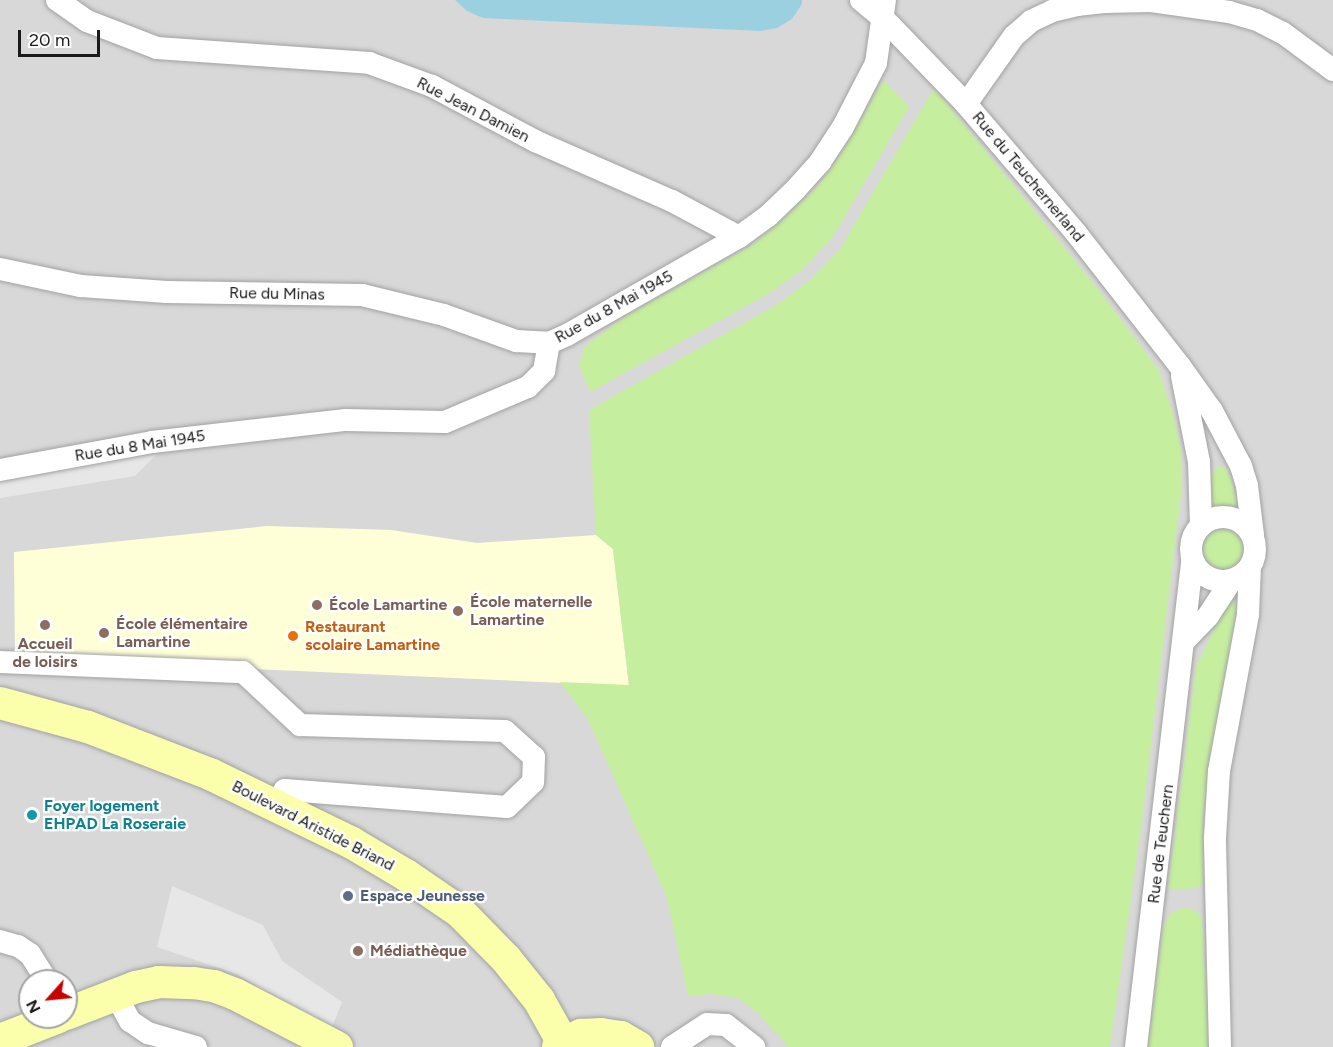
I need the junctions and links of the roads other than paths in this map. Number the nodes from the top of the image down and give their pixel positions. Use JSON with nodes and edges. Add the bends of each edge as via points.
{"nodes":[{"id":1,"x":57,"y":0,"type":"edge"},
{"id":2,"x":861,"y":0,"type":"edge"},
{"id":3,"x":885,"y":10,"type":"edge"},
{"id":4,"x":1333,"y":70,"type":"edge"},
{"id":5,"x":966,"y":104,"type":"junction"},
{"id":6,"x":739,"y":237,"type":"junction"},
{"id":7,"x":0,"y":269,"type":"edge"},
{"id":8,"x":549,"y":343,"type":"junction"},
{"id":9,"x":1180,"y":366,"type":"junction"},
{"id":10,"x":0,"y":470,"type":"edge"},
{"id":11,"x":1201,"y":525,"type":"junction"},
{"id":12,"x":1253,"y":535,"type":"junction"},
{"id":13,"x":1192,"y":560,"type":"junction"},
{"id":14,"x":1250,"y":567,"type":"junction"},
{"id":15,"x":1230,"y":580,"type":"junction"},
{"id":16,"x":1184,"y":641,"type":"junction"},
{"id":17,"x":0,"y":662,"type":"edge"},
{"id":18,"x":0,"y":703,"type":"edge"},
{"id":19,"x":279,"y":807,"type":"junction"},
{"id":20,"x":0,"y":941,"type":"edge"},
{"id":21,"x":39,"y":969,"type":"edge"},
{"id":22,"x":114,"y":994,"type":"junction"},
{"id":23,"x":78,"y":1009,"type":"edge"},
{"id":24,"x":36,"y":1029,"type":"edge"},
{"id":25,"x":12,"y":1041,"type":"edge"},
{"id":26,"x":748,"y":1044,"type":"edge"},
{"id":27,"x":560,"y":1045,"type":"edge"},
{"id":28,"x":196,"y":1047,"type":"edge"},
{"id":29,"x":337,"y":1047,"type":"edge"},
{"id":30,"x":638,"y":1047,"type":"edge"},
{"id":31,"x":672,"y":1047,"type":"edge"},
{"id":32,"x":1136,"y":1047,"type":"edge"},
{"id":33,"x":1220,"y":1047,"type":"edge"}],
"edges":[{"from":1,"to":6,"type":"street","name":"Rue Jean Damien","via":[[87,21],[157,48],[369,63],[432,86],[536,141],[672,201]]},
{"from":2,"to":3,"type":"street","name":"Rue du Teuchernerland"},
{"from":3,"to":5,"type":"street","name":"Rue du Teuchernerland"},
{"from":3,"to":6,"type":"street","name":"Rue du 8 Mai 1945","via":[[876,63],[843,127],[819,162],[768,216]]},
{"from":4,"to":5,"type":"street","via":[[1283,33],[1257,20],[1151,1],[1104,2],[1052,11],[1031,21],[1014,36]]},
{"from":5,"to":9,"type":"street","name":"Rue du Teuchernerland","via":[[1076,233]]},
{"from":6,"to":8,"type":"street","name":"Rue du 8 Mai 1945"},
{"from":7,"to":8,"type":"street","name":"Rue du Minas","via":[[102,288],[363,295],[444,315],[516,341]]},
{"from":8,"to":10,"type":"street","name":"Rue du 8 Mai 1945","via":[[544,371],[528,387],[445,422],[346,420],[152,442]]},
{"from":9,"to":11,"type":"street","name":"Rue du Teuchernerland","via":[[1199,462]]},
{"from":9,"to":12,"type":"street","name":"Rue du Teuchernerland","via":[[1212,411],[1241,466]]},
{"from":11,"to":12,"type":"street","via":[[1210,519],[1230,517],[1240,521]]},
{"from":11,"to":13,"type":"street","via":[[1192,541]]},
{"from":12,"to":14,"type":"street","via":[[1255,553]]},
{"from":13,"to":15,"type":"street","via":[[1203,575]]},
{"from":13,"to":16,"type":"street"},
{"from":14,"to":15,"type":"street"},
{"from":14,"to":33,"type":"street","via":[[1248,614],[1219,771],[1215,881]]},
{"from":15,"to":16,"type":"street","via":[[1208,616]]},
{"from":16,"to":32,"type":"street","name":"Rue de Teuchern"},
{"from":17,"to":19,"type":"street","via":[[243,672],[300,725],[505,730],[534,757],[533,782],[507,807],[285,790]]},
{"from":18,"to":19,"type":"main road","name":"Boulevard Aristide Briand","via":[[88,727],[149,749]]},
{"from":19,"to":27,"type":"main road","name":"Boulevard Aristide Briand","via":[[370,854],[460,912],[539,1000]]},
{"from":20,"to":21,"type":"street","via":[[30,954]]},
{"from":22,"to":23,"type":"main road"},
{"from":22,"to":28,"type":"street","via":[[130,1021],[148,1034]]},
{"from":22,"to":29,"type":"main road","via":[[159,982],[214,986]]},
{"from":24,"to":25,"type":"main road"},
{"from":26,"to":31,"type":"street","via":[[726,1025],[707,1024]]},
{"from":27,"to":30,"type":"main road","via":[[581,1035],[601,1034],[621,1037]]}]}
